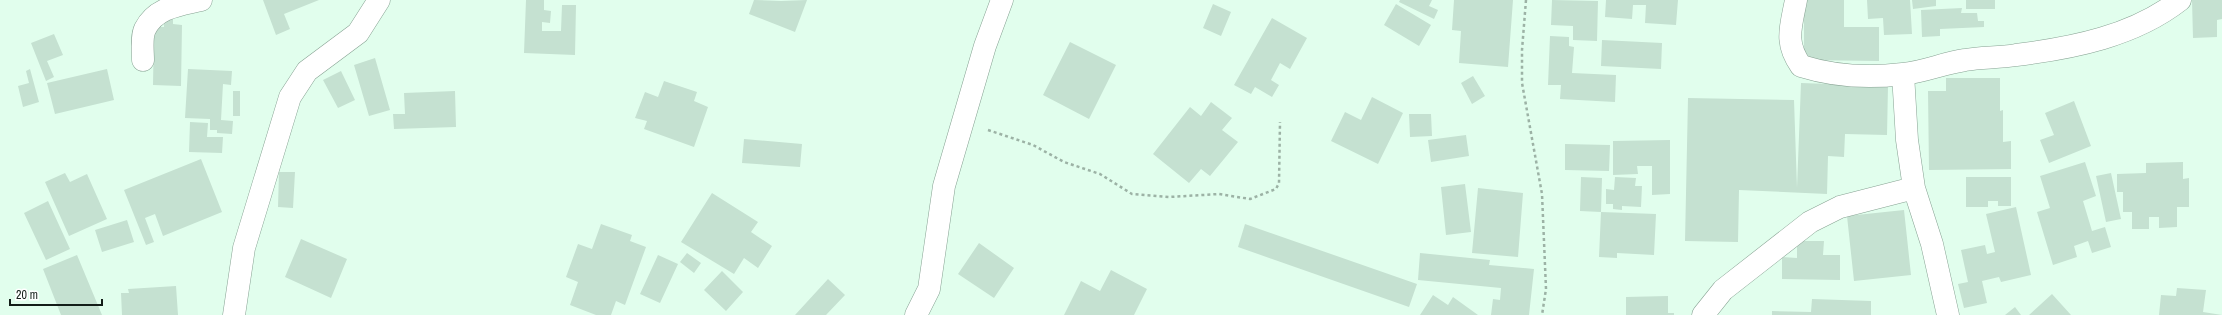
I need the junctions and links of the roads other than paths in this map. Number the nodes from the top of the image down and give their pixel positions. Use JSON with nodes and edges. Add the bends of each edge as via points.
{"nodes":[{"id":1,"x":201,"y":0,"type":"edge"},
{"id":2,"x":379,"y":0,"type":"edge"},
{"id":3,"x":1796,"y":0,"type":"edge"},
{"id":4,"x":2180,"y":0,"type":"edge"},
{"id":5,"x":1000,"y":1,"type":"edge"},
{"id":6,"x":143,"y":60,"type":"dead end"},
{"id":7,"x":1903,"y":74,"type":"junction"},
{"id":8,"x":1914,"y":188,"type":"junction"},
{"id":9,"x":234,"y":315,"type":"edge"},
{"id":10,"x":916,"y":315,"type":"edge"},
{"id":11,"x":1703,"y":315,"type":"edge"},
{"id":12,"x":1948,"y":315,"type":"edge"}],
"edges":[{"from":1,"to":6,"type":"street","via":[[165,8],[155,16],[144,30]]},
{"from":2,"to":9,"type":"street","via":[[358,33],[307,71],[290,97],[244,248]]},
{"from":3,"to":7,"type":"street","via":[[1789,39],[1793,55],[1801,66],[1844,75]]},
{"from":4,"to":7,"type":"street","via":[[2166,11],[2123,32],[2082,45],[2016,56],[1965,60]]},
{"from":5,"to":10,"type":"street","via":[[944,186],[929,289]]},
{"from":7,"to":8,"type":"street","via":[[1907,140]]},
{"from":8,"to":11,"type":"street","via":[[1840,207],[1810,222],[1723,290]]},
{"from":8,"to":12,"type":"street","via":[[1932,244]]}]}
